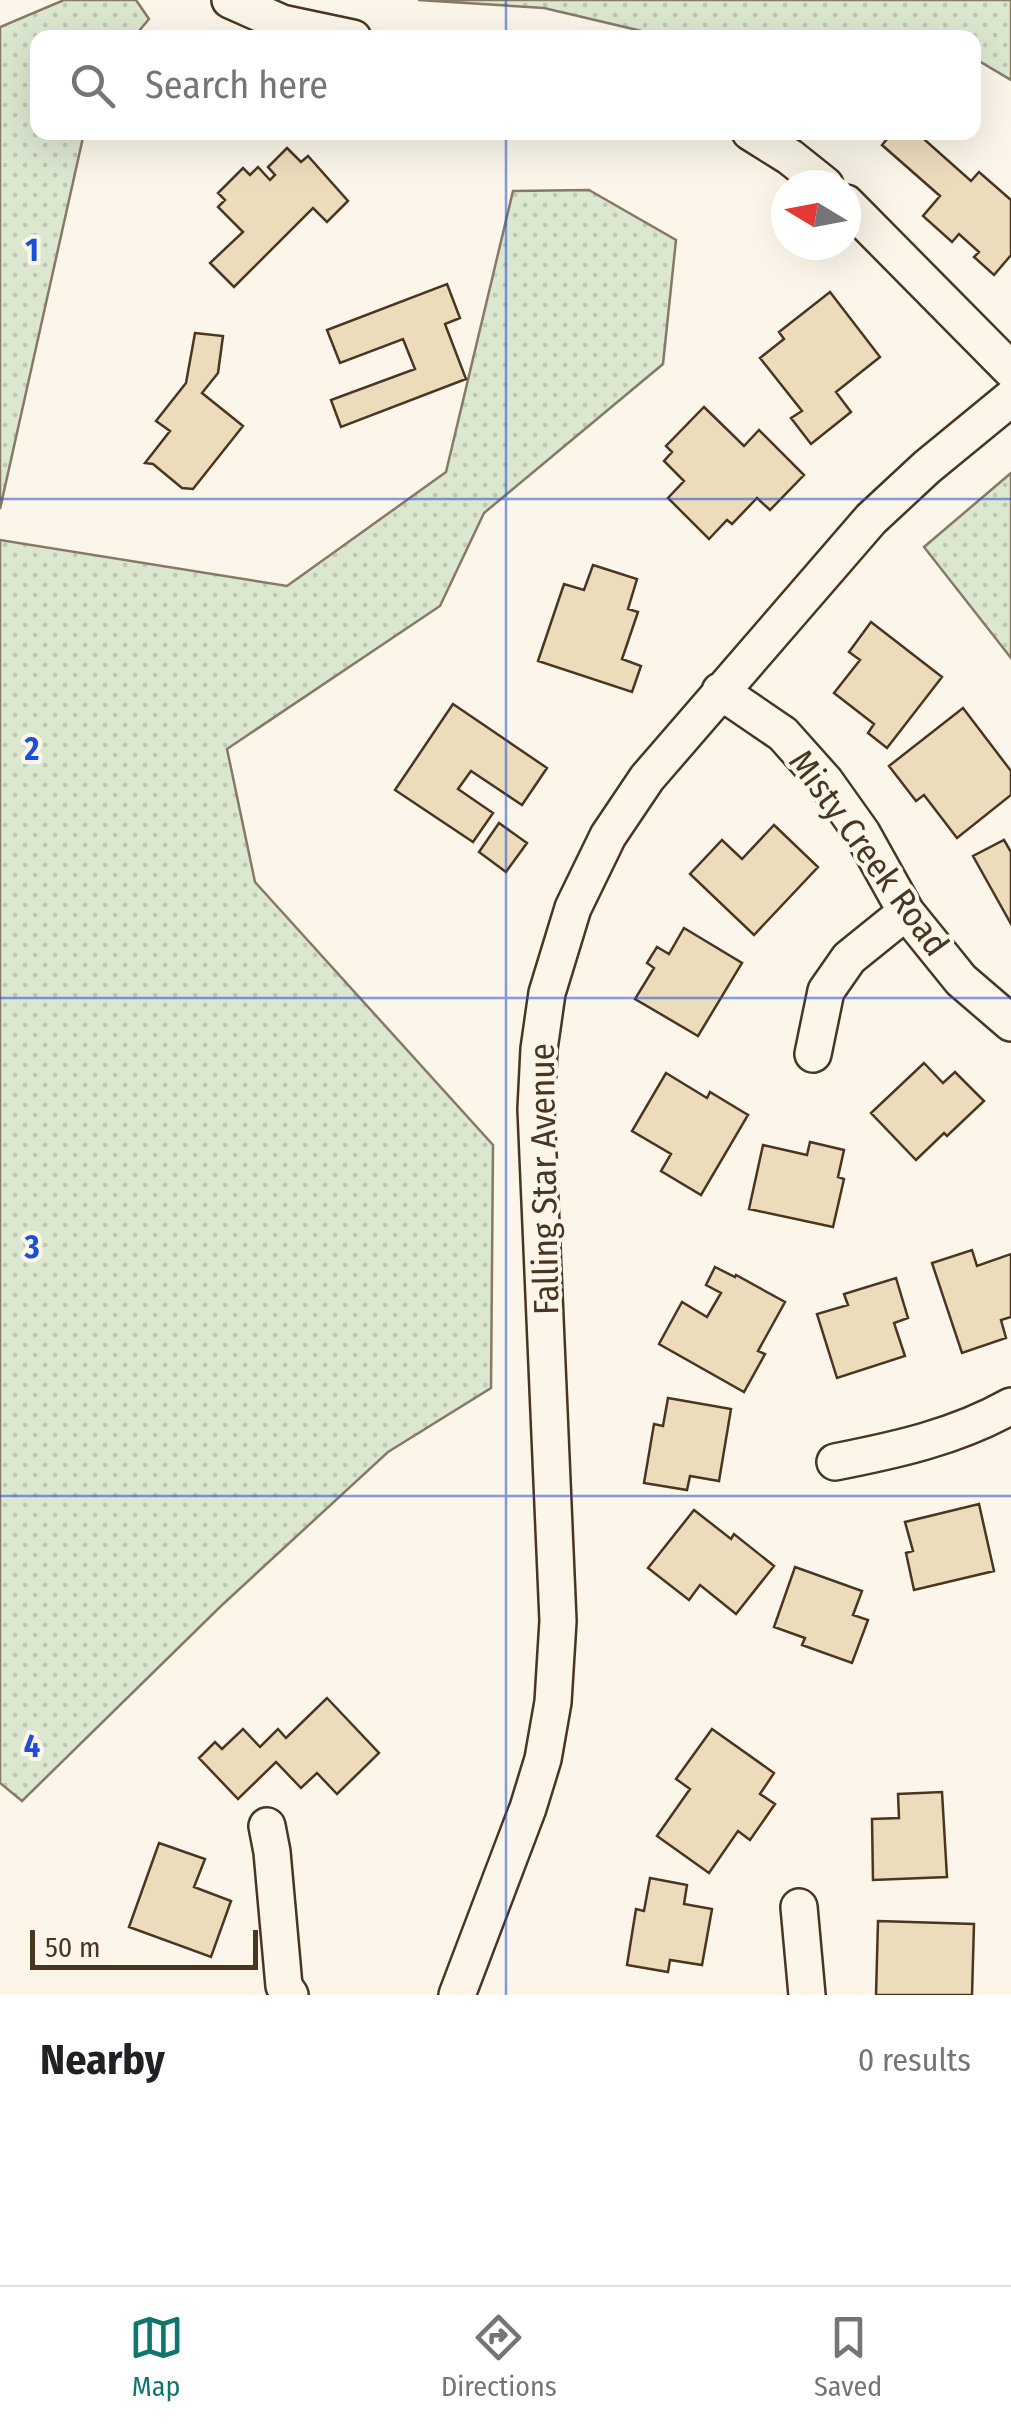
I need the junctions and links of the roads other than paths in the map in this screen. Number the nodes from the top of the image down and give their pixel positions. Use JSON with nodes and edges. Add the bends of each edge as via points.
{"nodes":[{"id":1,"x":230,"y":0,"type":"edge"},
{"id":2,"x":315,"y":30,"type":"edge"},
{"id":3,"x":763,"y":140,"type":"edge"},
{"id":4,"x":806,"y":170,"type":"edge"},
{"id":5,"x":861,"y":217,"type":"edge"},
{"id":6,"x":1011,"y":370,"type":"edge"},
{"id":7,"x":1011,"y":398,"type":"edge"},
{"id":8,"x":720,"y":691,"type":"junction"},
{"id":9,"x":906,"y":912,"type":"junction"},
{"id":10,"x":1011,"y":1023,"type":"edge"},
{"id":11,"x":812,"y":1054,"type":"dead end"},
{"id":12,"x":1011,"y":1406,"type":"edge"},
{"id":13,"x":835,"y":1462,"type":"dead end"},
{"id":14,"x":267,"y":1826,"type":"dead end"},
{"id":15,"x":799,"y":1907,"type":"dead end"},
{"id":16,"x":290,"y":1995,"type":"edge"},
{"id":17,"x":456,"y":1995,"type":"edge"},
{"id":18,"x":807,"y":1995,"type":"edge"}],
"edges":[{"from":1,"to":2,"type":"street"},
{"from":3,"to":4,"type":"street"},
{"from":5,"to":6,"type":"street"},
{"from":7,"to":8,"type":"street","name":"Falling Star Avenue","via":[[871,519]]},
{"from":8,"to":9,"type":"street","name":"Misty Creek Road","via":[[783,734],[825,782]]},
{"from":8,"to":17,"type":"street","name":"Falling Star Avenue","via":[[608,836],[573,908],[547,993],[536,1109],[558,1621],[554,1702],[528,1808]]},
{"from":9,"to":10,"type":"street","name":"Misty Creek Road","via":[[961,980]]},
{"from":9,"to":11,"type":"street","via":[[849,958],[826,992]]},
{"from":12,"to":13,"type":"street","via":[[918,1445]]},
{"from":14,"to":16,"type":"street"},
{"from":15,"to":18,"type":"street"}]}
